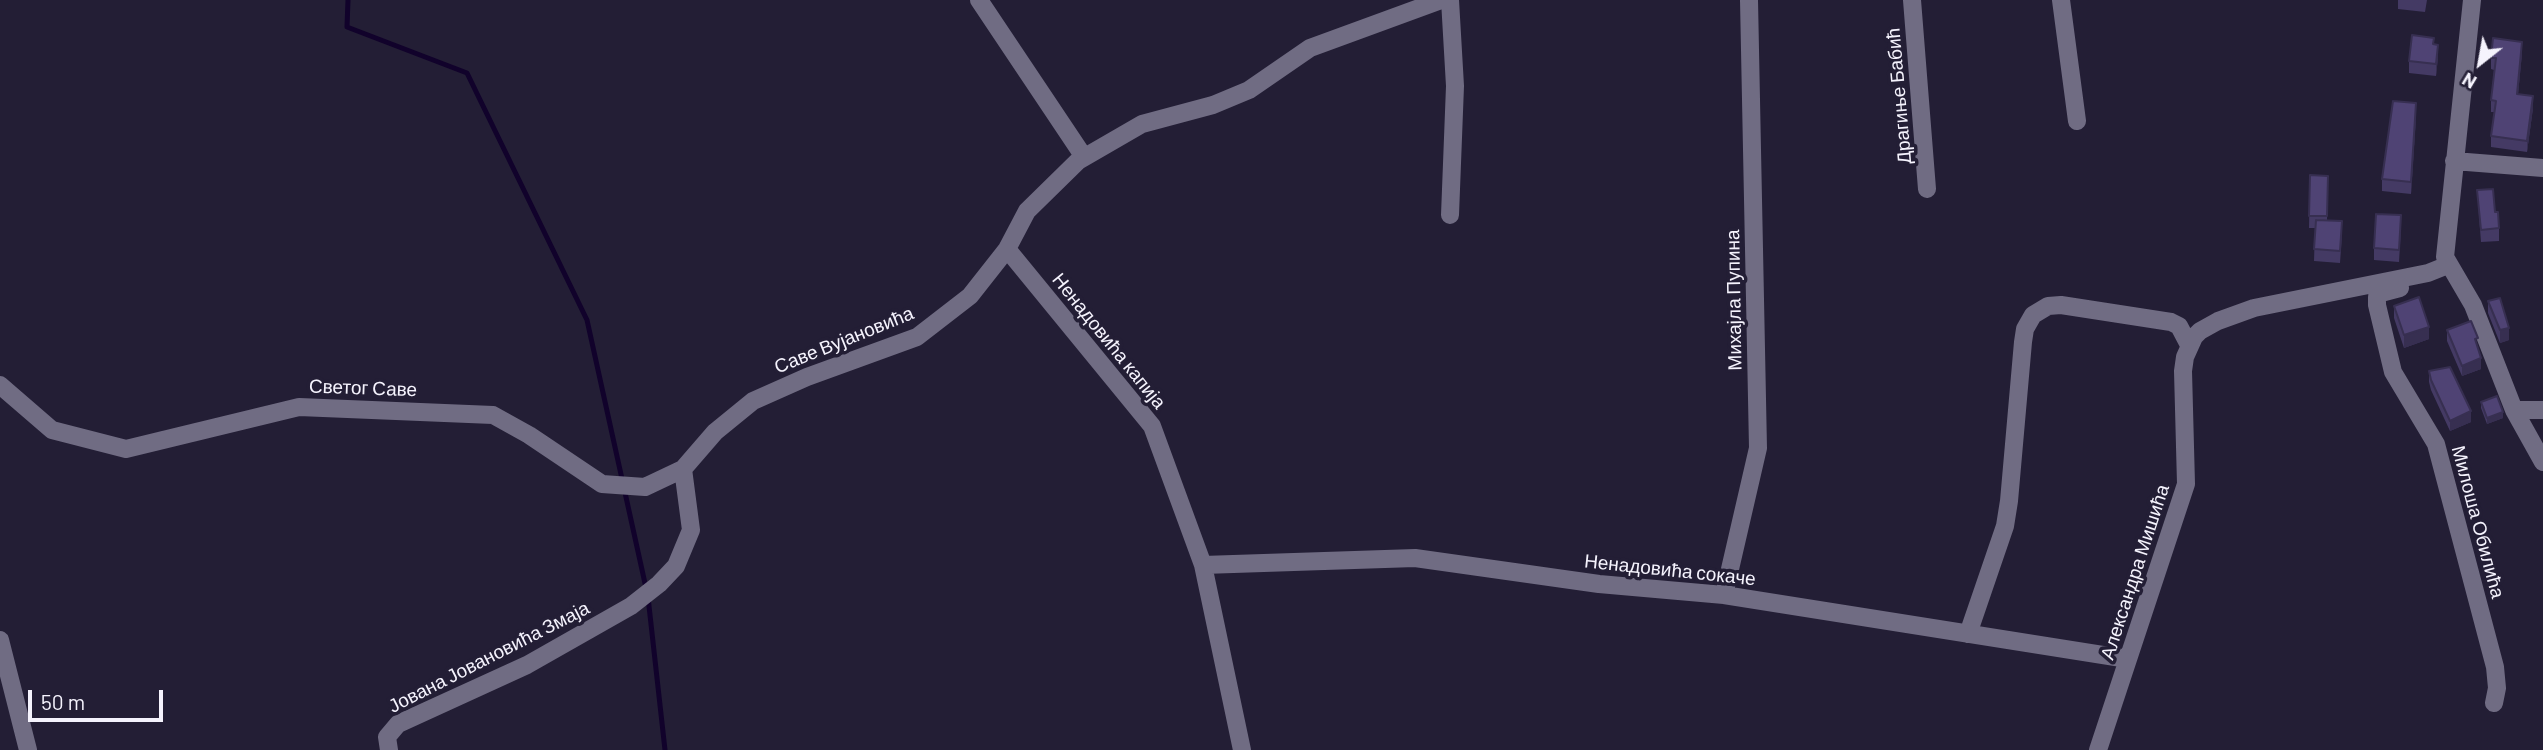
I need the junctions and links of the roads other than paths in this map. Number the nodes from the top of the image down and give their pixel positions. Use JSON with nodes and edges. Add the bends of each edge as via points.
{"nodes":[{"id":1,"x":979,"y":0,"type":"edge"},
{"id":2,"x":1441,"y":0,"type":"edge"},
{"id":3,"x":1450,"y":0,"type":"edge"},
{"id":4,"x":1749,"y":0,"type":"edge"},
{"id":5,"x":1912,"y":0,"type":"edge"},
{"id":6,"x":2061,"y":0,"type":"edge"},
{"id":7,"x":2472,"y":0,"type":"edge"},
{"id":8,"x":2077,"y":121,"type":"dead end"},
{"id":9,"x":1084,"y":157,"type":"junction"},
{"id":10,"x":2455,"y":160,"type":"junction"},
{"id":11,"x":2543,"y":168,"type":"edge"},
{"id":12,"x":1927,"y":189,"type":"dead end"},
{"id":13,"x":1450,"y":215,"type":"dead end"},
{"id":14,"x":1007,"y":249,"type":"junction"},
{"id":15,"x":2448,"y":265,"type":"junction"},
{"id":16,"x":2428,"y":273,"type":"junction"},
{"id":17,"x":2189,"y":345,"type":"junction"},
{"id":18,"x":0,"y":385,"type":"edge"},
{"id":19,"x":2514,"y":410,"type":"junction"},
{"id":20,"x":2543,"y":410,"type":"edge"},
{"id":21,"x":2543,"y":462,"type":"edge"},
{"id":22,"x":683,"y":469,"type":"junction"},
{"id":23,"x":602,"y":484,"type":"joint"},
{"id":24,"x":1203,"y":565,"type":"junction"},
{"id":25,"x":1724,"y":595,"type":"junction"},
{"id":26,"x":1968,"y":634,"type":"junction"},
{"id":27,"x":0,"y":640,"type":"edge"},
{"id":28,"x":2128,"y":659,"type":"junction"},
{"id":29,"x":2494,"y":703,"type":"dead end"},
{"id":30,"x":28,"y":750,"type":"edge"},
{"id":31,"x":389,"y":750,"type":"edge"},
{"id":32,"x":1242,"y":750,"type":"edge"},
{"id":33,"x":2098,"y":750,"type":"edge"}],
"edges":[{"from":1,"to":9,"type":"street"},
{"from":2,"to":9,"type":"street","name":"Саве Вујановића","via":[[1310,48],[1249,90],[1142,124]]},
{"from":3,"to":13,"type":"street","via":[[1455,86]]},
{"from":4,"to":25,"type":"street","name":"Михајла Пупина","via":[[1758,447]]},
{"from":5,"to":12,"type":"street","name":"Драгиње Бабић"},
{"from":6,"to":8,"type":"street"},
{"from":7,"to":10,"type":"street"},
{"from":9,"to":14,"type":"street","name":"Саве Вујановића","via":[[1027,211]]},
{"from":10,"to":11,"type":"street"},
{"from":10,"to":15,"type":"street","via":[[2444,245]]},
{"from":14,"to":22,"type":"street","name":"Саве Вујановића","via":[[970,296],[917,337],[807,376],[753,401],[715,432]]},
{"from":14,"to":24,"type":"street","name":"Ненадовића капија","via":[[1152,426]]},
{"from":15,"to":16,"type":"street"},
{"from":15,"to":19,"type":"street","via":[[2473,305]]},
{"from":16,"to":17,"type":"street","via":[[2254,308],[2218,320]]},
{"from":16,"to":29,"type":"street","name":"Милоша Обилића","via":[[2426,281],[2381,293],[2377,304],[2393,372],[2436,444],[2495,667]]},
{"from":17,"to":26,"type":"street","via":[[2179,326],[2171,322],[2061,305],[2048,306],[2034,315],[2023,342],[2005,526]]},
{"from":17,"to":28,"type":"street","name":"Александра Мишића","via":[[2183,371],[2186,484]]},
{"from":18,"to":23,"type":"street","name":"Светог Саве","via":[[52,430],[126,449],[299,407],[493,415]]},
{"from":19,"to":20,"type":"street"},
{"from":19,"to":21,"type":"street"},
{"from":22,"to":23,"type":"street","name":"Саве Вујановића","via":[[645,487]]},
{"from":22,"to":31,"type":"street","name":"Јована Јовановића Змаја","via":[[691,530],[676,566],[659,584],[631,606],[510,673],[398,724],[387,737]]},
{"from":24,"to":25,"type":"street","name":"Ненадовића сокаче","via":[[1415,558],[1599,584]]},
{"from":24,"to":32,"type":"street","name":"Ненадовића капија"},
{"from":25,"to":26,"type":"street","name":"Ненадовића сокаче"},
{"from":26,"to":28,"type":"street","name":"Ненадовића сокаче"},
{"from":27,"to":30,"type":"street"},
{"from":28,"to":33,"type":"street","name":"Александра Мишића"}]}
